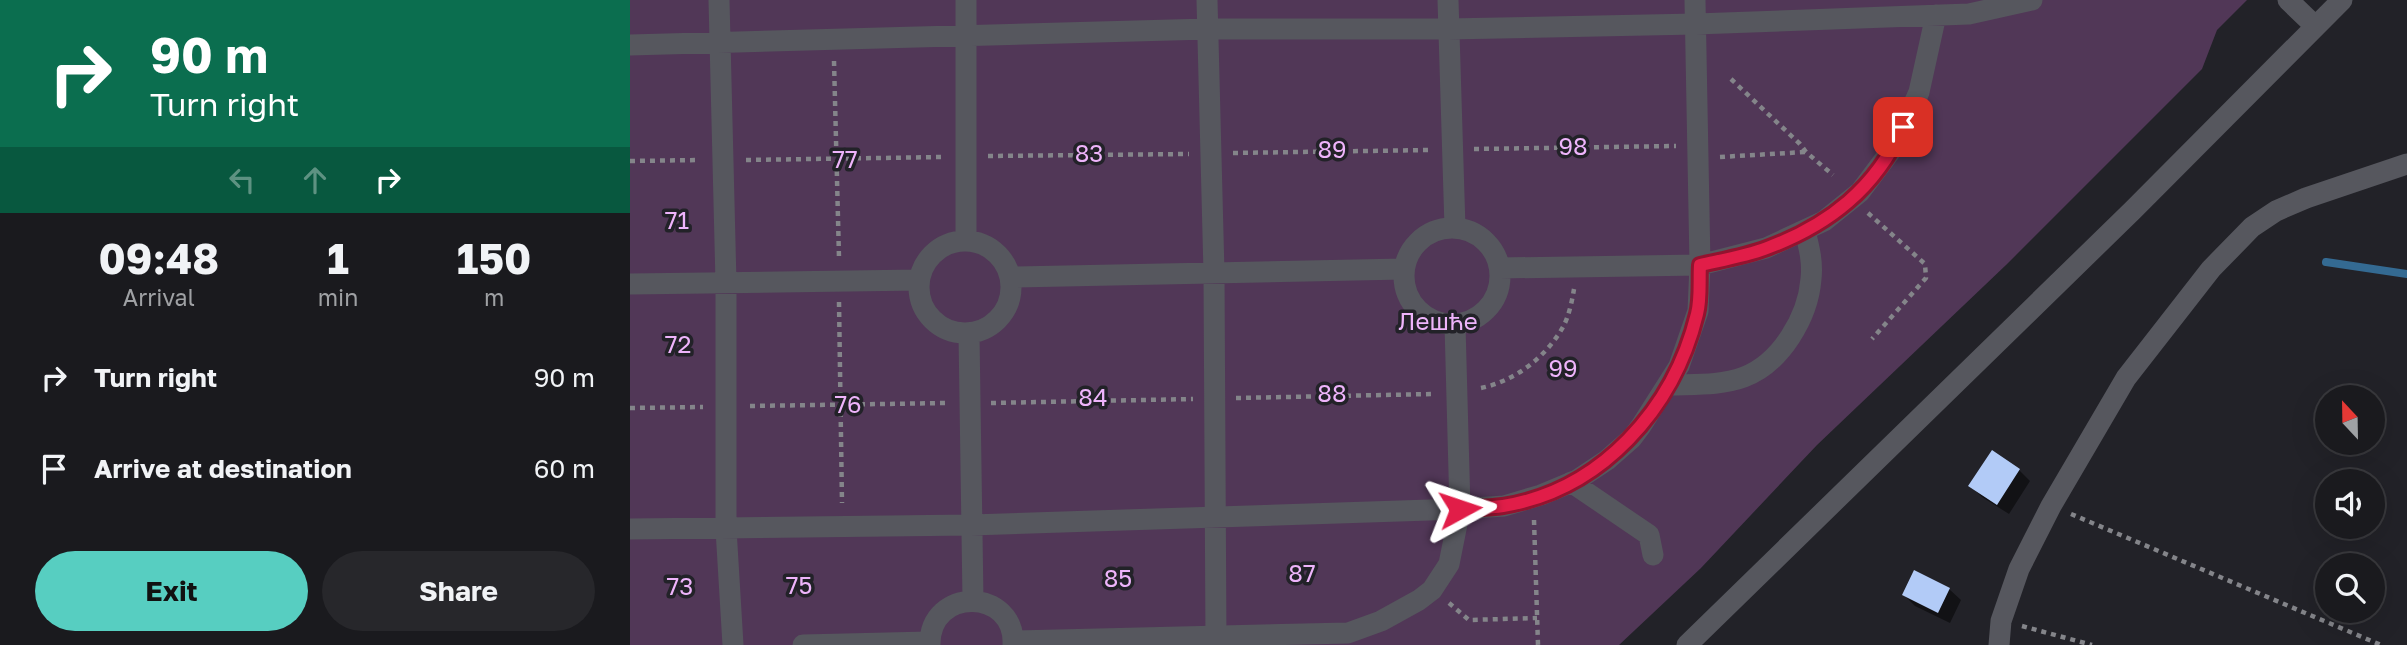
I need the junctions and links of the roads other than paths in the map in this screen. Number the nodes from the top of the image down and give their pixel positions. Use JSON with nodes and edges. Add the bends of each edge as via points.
{"nodes":[{"id":1,"x":719,"y":0,"type":"edge"},
{"id":2,"x":966,"y":0,"type":"edge"},
{"id":3,"x":1207,"y":0,"type":"edge"},
{"id":4,"x":1448,"y":0,"type":"edge"},
{"id":5,"x":1695,"y":0,"type":"edge"},
{"id":6,"x":2032,"y":0,"type":"edge"},
{"id":7,"x":2288,"y":0,"type":"edge"},
{"id":8,"x":2342,"y":0,"type":"edge"},
{"id":9,"x":1938,"y":10,"type":"edge"},
{"id":10,"x":1696,"y":24,"type":"junction"},
{"id":11,"x":2315,"y":26,"type":"junction"},
{"id":12,"x":1208,"y":29,"type":"junction"},
{"id":13,"x":1448,"y":29,"type":"junction"},
{"id":14,"x":967,"y":36,"type":"junction"},
{"id":15,"x":721,"y":43,"type":"junction"},
{"id":16,"x":630,"y":44,"type":"edge"},
{"id":17,"x":2407,"y":164,"type":"edge"},
{"id":18,"x":1455,"y":228,"type":"junction"},
{"id":19,"x":1805,"y":231,"type":"junction"},
{"id":20,"x":966,"y":241,"type":"junction"},
{"id":21,"x":1700,"y":265,"type":"junction"},
{"id":22,"x":1500,"y":268,"type":"junction"},
{"id":23,"x":1404,"y":269,"type":"junction"},
{"id":24,"x":1214,"y":273,"type":"junction"},
{"id":25,"x":1011,"y":277,"type":"junction"},
{"id":26,"x":919,"y":280,"type":"junction"},
{"id":27,"x":726,"y":283,"type":"junction"},
{"id":28,"x":630,"y":284,"type":"edge"},
{"id":29,"x":1455,"y":325,"type":"junction"},
{"id":30,"x":969,"y":334,"type":"junction"},
{"id":31,"x":1669,"y":385,"type":"junction"},
{"id":32,"x":1571,"y":482,"type":"junction"},
{"id":33,"x":1460,"y":509,"type":"junction"},
{"id":34,"x":1215,"y":516,"type":"junction"},
{"id":35,"x":971,"y":525,"type":"junction"},
{"id":36,"x":630,"y":529,"type":"edge"},
{"id":37,"x":726,"y":529,"type":"junction"},
{"id":38,"x":1653,"y":555,"type":"dead end"},
{"id":39,"x":973,"y":600,"type":"junction"},
{"id":40,"x":1349,"y":639,"type":"edge"},
{"id":41,"x":1216,"y":641,"type":"edge"},
{"id":42,"x":929,"y":643,"type":"edge"},
{"id":43,"x":1014,"y":643,"type":"edge"},
{"id":44,"x":733,"y":645,"type":"edge"},
{"id":45,"x":803,"y":645,"type":"edge"},
{"id":46,"x":1687,"y":645,"type":"edge"},
{"id":47,"x":2000,"y":645,"type":"edge"}],
"edges":[{"from":1,"to":15,"type":"street"},
{"from":2,"to":14,"type":"street"},
{"from":3,"to":12,"type":"street"},
{"from":4,"to":13,"type":"street"},
{"from":5,"to":10,"type":"street"},
{"from":6,"to":9,"type":"street","via":[[1969,14]]},
{"from":7,"to":11,"type":"street"},
{"from":8,"to":11,"type":"street"},
{"from":9,"to":10,"type":"street"},
{"from":9,"to":19,"type":"street","via":[[1919,92],[1896,144],[1860,192],[1824,222]]},
{"from":10,"to":13,"type":"street"},
{"from":10,"to":21,"type":"street"},
{"from":11,"to":46,"type":"street"},
{"from":12,"to":13,"type":"street"},
{"from":12,"to":14,"type":"street"},
{"from":12,"to":24,"type":"street"},
{"from":13,"to":18,"type":"street"},
{"from":14,"to":15,"type":"street"},
{"from":14,"to":20,"type":"street"},
{"from":15,"to":16,"type":"street"},
{"from":15,"to":27,"type":"street"},
{"from":17,"to":47,"type":"street","via":[[2276,211],[2252,227],[2191,292],[2126,379],[2051,506],[2019,569],[2001,621]]},
{"from":18,"to":22,"type":"street","via":[[1480,236]]},
{"from":18,"to":23,"type":"street","via":[[1422,239]]},
{"from":19,"to":21,"type":"street","via":[[1766,248]]},
{"from":19,"to":31,"type":"street","via":[[1811,279],[1805,307],[1791,336],[1772,359],[1747,376],[1721,384]]},
{"from":20,"to":25,"type":"street","via":[[990,247],[1007,265]]},
{"from":20,"to":26,"type":"street","via":[[953,242],[930,256]]},
{"from":21,"to":22,"type":"street"},
{"from":21,"to":31,"type":"street","via":[[1698,311]]},
{"from":22,"to":29,"type":"street","via":[[1501,284],[1490,306],[1471,321]]},
{"from":23,"to":24,"type":"street"},
{"from":23,"to":29,"type":"street","via":[[1408,298],[1416,310],[1441,324]]},
{"from":24,"to":25,"type":"street"},
{"from":24,"to":34,"type":"street"},
{"from":25,"to":30,"type":"street","via":[[1012,292],[998,321]]},
{"from":26,"to":27,"type":"street"},
{"from":26,"to":30,"type":"street","via":[[923,308],[931,319],[942,328]]},
{"from":27,"to":28,"type":"street"},
{"from":27,"to":37,"type":"street"},
{"from":29,"to":33,"type":"street"},
{"from":30,"to":35,"type":"street"},
{"from":31,"to":32,"type":"street","via":[[1632,438]]},
{"from":32,"to":33,"type":"street","via":[[1504,506]]},
{"from":32,"to":38,"type":"street","via":[[1649,535]]},
{"from":33,"to":34,"type":"street"},
{"from":33,"to":40,"type":"street","via":[[1448,565],[1432,590]]},
{"from":34,"to":35,"type":"street"},
{"from":34,"to":41,"type":"street"},
{"from":35,"to":37,"type":"street"},
{"from":35,"to":39,"type":"street"},
{"from":36,"to":37,"type":"street"},
{"from":37,"to":44,"type":"street"},
{"from":39,"to":42,"type":"street","via":[[946,609],[937,618]]},
{"from":39,"to":43,"type":"street","via":[[1004,615]]},
{"from":40,"to":41,"type":"street"},
{"from":41,"to":43,"type":"street"},
{"from":42,"to":45,"type":"street"}]}
